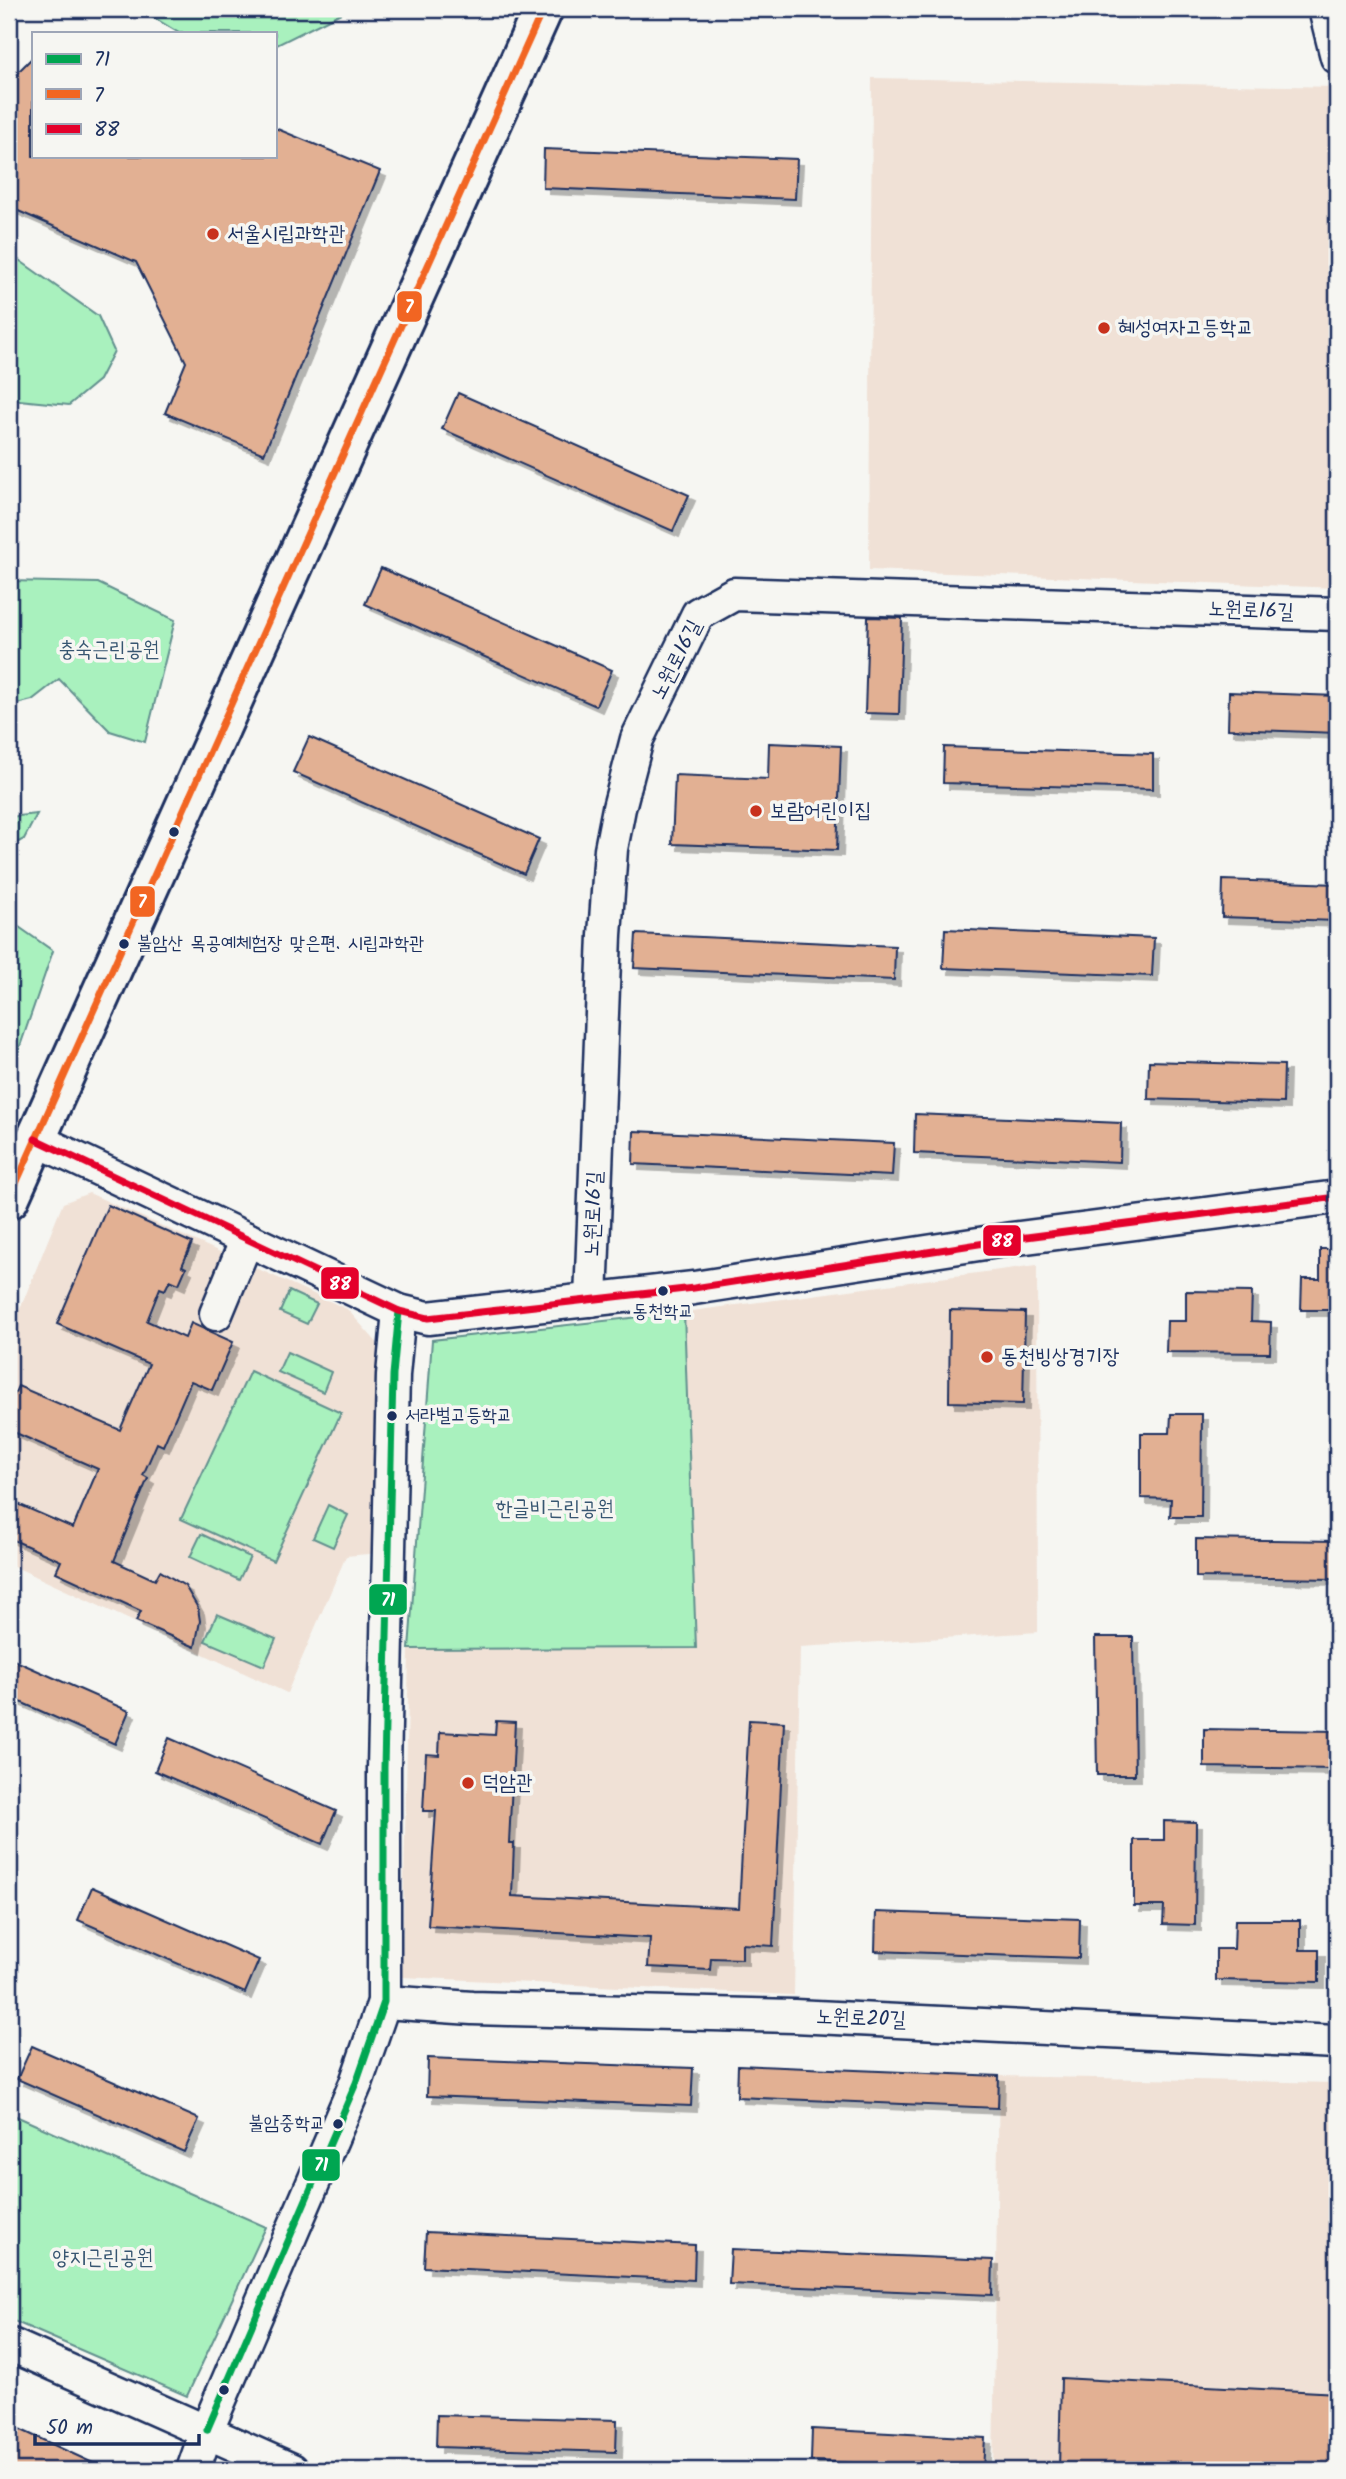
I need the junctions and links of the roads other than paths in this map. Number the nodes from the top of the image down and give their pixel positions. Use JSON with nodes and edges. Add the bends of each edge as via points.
{"nodes":[{"id":1,"x":543,"y":9,"type":"edge"},
{"id":2,"x":1325,"y":9,"type":"edge"},
{"id":3,"x":1337,"y":57,"type":"edge"},
{"id":4,"x":1337,"y":614,"type":"edge"},
{"id":5,"x":35,"y":1139,"type":"junction"},
{"id":6,"x":1337,"y":1197,"type":"edge"},
{"id":7,"x":9,"y":1199,"type":"edge"},
{"id":8,"x":247,"y":1239,"type":"junction"},
{"id":9,"x":591,"y":1300,"type":"junction"},
{"id":10,"x":399,"y":1311,"type":"junction"},
{"id":11,"x":216,"y":1314,"type":"dead end"},
{"id":12,"x":384,"y":2002,"type":"junction"},
{"id":13,"x":1337,"y":2042,"type":"edge"},
{"id":14,"x":9,"y":2344,"type":"edge"},
{"id":15,"x":207,"y":2430,"type":"junction"},
{"id":16,"x":193,"y":2470,"type":"edge"},
{"id":17,"x":292,"y":2470,"type":"edge"}],
"edges":[{"from":1,"to":5,"type":"main road"},
{"from":2,"to":3,"type":"street"},
{"from":4,"to":9,"type":"street","name":"노원로16길","via":[[734,594],[698,614],[637,739],[611,849]]},
{"from":5,"to":7,"type":"main road"},
{"from":5,"to":8,"type":"street"},
{"from":6,"to":9,"type":"street"},
{"from":8,"to":10,"type":"street"},
{"from":8,"to":11,"type":"street"},
{"from":9,"to":10,"type":"street","via":[[463,1317],[428,1318]]},
{"from":10,"to":12,"type":"street","via":[[393,1375],[385,1727]]},
{"from":12,"to":13,"type":"street","name":"노원로20길"},
{"from":12,"to":15,"type":"street","via":[[356,2083]]},
{"from":14,"to":15,"type":"street"},
{"from":15,"to":16,"type":"street"},
{"from":15,"to":17,"type":"street"}]}
